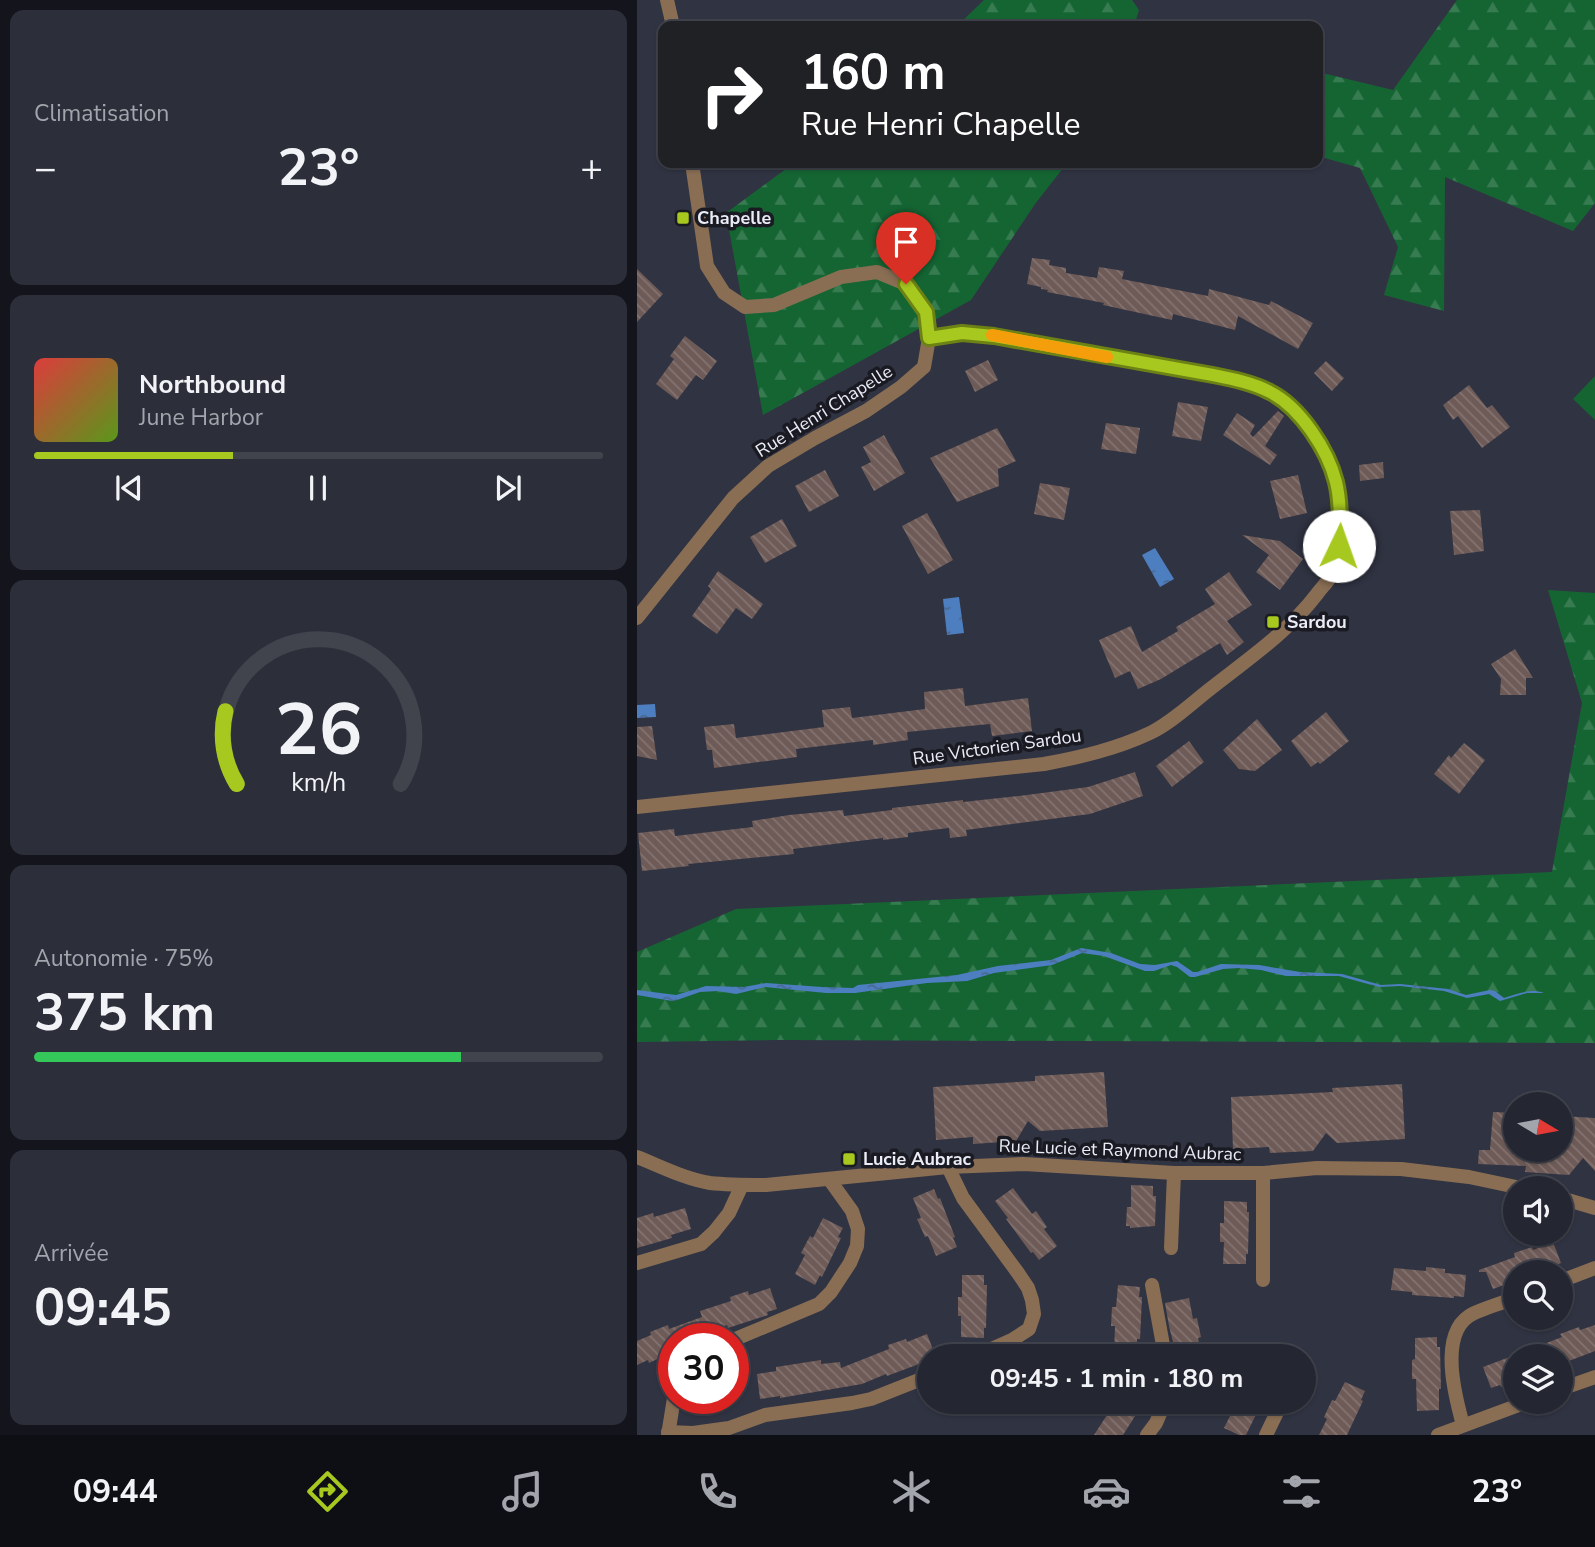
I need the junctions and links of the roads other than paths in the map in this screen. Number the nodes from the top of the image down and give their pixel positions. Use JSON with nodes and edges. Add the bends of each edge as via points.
{"nodes":[{"id":1,"x":667,"y":0,"type":"edge"},
{"id":2,"x":672,"y":21,"type":"edge"},
{"id":3,"x":693,"y":168,"type":"edge"},
{"id":4,"x":929,"y":338,"type":"junction"},
{"id":5,"x":637,"y":618,"type":"edge"},
{"id":6,"x":637,"y":807,"type":"edge"},
{"id":7,"x":637,"y":1157,"type":"edge"},
{"id":8,"x":948,"y":1167,"type":"junction"},
{"id":9,"x":1174,"y":1173,"type":"junction"},
{"id":10,"x":1263,"y":1173,"type":"junction"},
{"id":11,"x":829,"y":1179,"type":"junction"},
{"id":12,"x":1503,"y":1184,"type":"edge"},
{"id":13,"x":742,"y":1185,"type":"junction"},
{"id":14,"x":1573,"y":1202,"type":"edge"},
{"id":15,"x":1595,"y":1208,"type":"edge"},
{"id":16,"x":1171,"y":1248,"type":"dead end"},
{"id":17,"x":637,"y":1263,"type":"edge"},
{"id":18,"x":1595,"y":1268,"type":"edge"},
{"id":19,"x":1573,"y":1276,"type":"edge"},
{"id":20,"x":1263,"y":1280,"type":"dead end"},
{"id":21,"x":1152,"y":1285,"type":"dead end"},
{"id":22,"x":1503,"y":1302,"type":"edge"},
{"id":23,"x":749,"y":1333,"type":"edge"},
{"id":24,"x":1003,"y":1344,"type":"edge"},
{"id":25,"x":1163,"y":1344,"type":"edge"},
{"id":26,"x":1595,"y":1377,"type":"edge"},
{"id":27,"x":917,"y":1381,"type":"edge"},
{"id":28,"x":1573,"y":1385,"type":"edge"},
{"id":29,"x":1503,"y":1411,"type":"edge"},
{"id":30,"x":671,"y":1414,"type":"edge"},
{"id":31,"x":1160,"y":1414,"type":"edge"},
{"id":32,"x":1276,"y":1414,"type":"edge"},
{"id":33,"x":1463,"y":1425,"type":"junction"},
{"id":34,"x":668,"y":1434,"type":"edge"},
{"id":35,"x":1147,"y":1435,"type":"edge"},
{"id":36,"x":1266,"y":1435,"type":"edge"},
{"id":37,"x":1438,"y":1435,"type":"edge"}],
"edges":[{"from":1,"to":2,"type":"street"},
{"from":3,"to":4,"type":"street","via":[[707,266],[724,293],[745,307],[774,305],[841,277],[877,272],[906,284],[926,312]]},
{"from":4,"to":5,"type":"street","name":"Rue Henri Chapelle","via":[[923,367],[901,387],[768,466],[733,498]]},
{"from":4,"to":6,"type":"street","name":"Rue Victorien Sardou","via":[[962,333],[994,336],[1213,375],[1270,391],[1290,404],[1308,427],[1336,480],[1341,512],[1339,546],[1330,577],[1283,631],[1188,707],[1154,731],[1122,745],[1044,764]]},
{"from":7,"to":13,"type":"street","name":"Rue Lucie et Raymond Aubrac","via":[[709,1182]]},
{"from":8,"to":9,"type":"street","name":"Rue Lucie et Raymond Aubrac","via":[[1024,1164]]},
{"from":8,"to":11,"type":"street","name":"Rue Lucie et Raymond Aubrac"},
{"from":8,"to":24,"type":"street","via":[[963,1198],[1032,1300],[1029,1329]]},
{"from":9,"to":10,"type":"street","name":"Rue Lucie et Raymond Aubrac"},
{"from":9,"to":16,"type":"street"},
{"from":10,"to":12,"type":"street","name":"Rue Lucie et Raymond Aubrac","via":[[1401,1169]]},
{"from":10,"to":20,"type":"street"},
{"from":11,"to":13,"type":"street","name":"Rue Lucie et Raymond Aubrac"},
{"from":11,"to":23,"type":"street","via":[[852,1211],[858,1229],[850,1263],[819,1304]]},
{"from":13,"to":17,"type":"street","via":[[729,1213],[701,1244]]},
{"from":14,"to":15,"type":"street"},
{"from":18,"to":19,"type":"street"},
{"from":21,"to":25,"type":"street"},
{"from":22,"to":33,"type":"street","via":[[1471,1314],[1453,1337],[1455,1395]]},
{"from":26,"to":28,"type":"street"},
{"from":27,"to":34,"type":"street","via":[[871,1399],[765,1415],[729,1428]]},
{"from":29,"to":33,"type":"street"},
{"from":30,"to":34,"type":"street"},
{"from":31,"to":35,"type":"street"},
{"from":32,"to":36,"type":"street"},
{"from":33,"to":37,"type":"street"}]}
